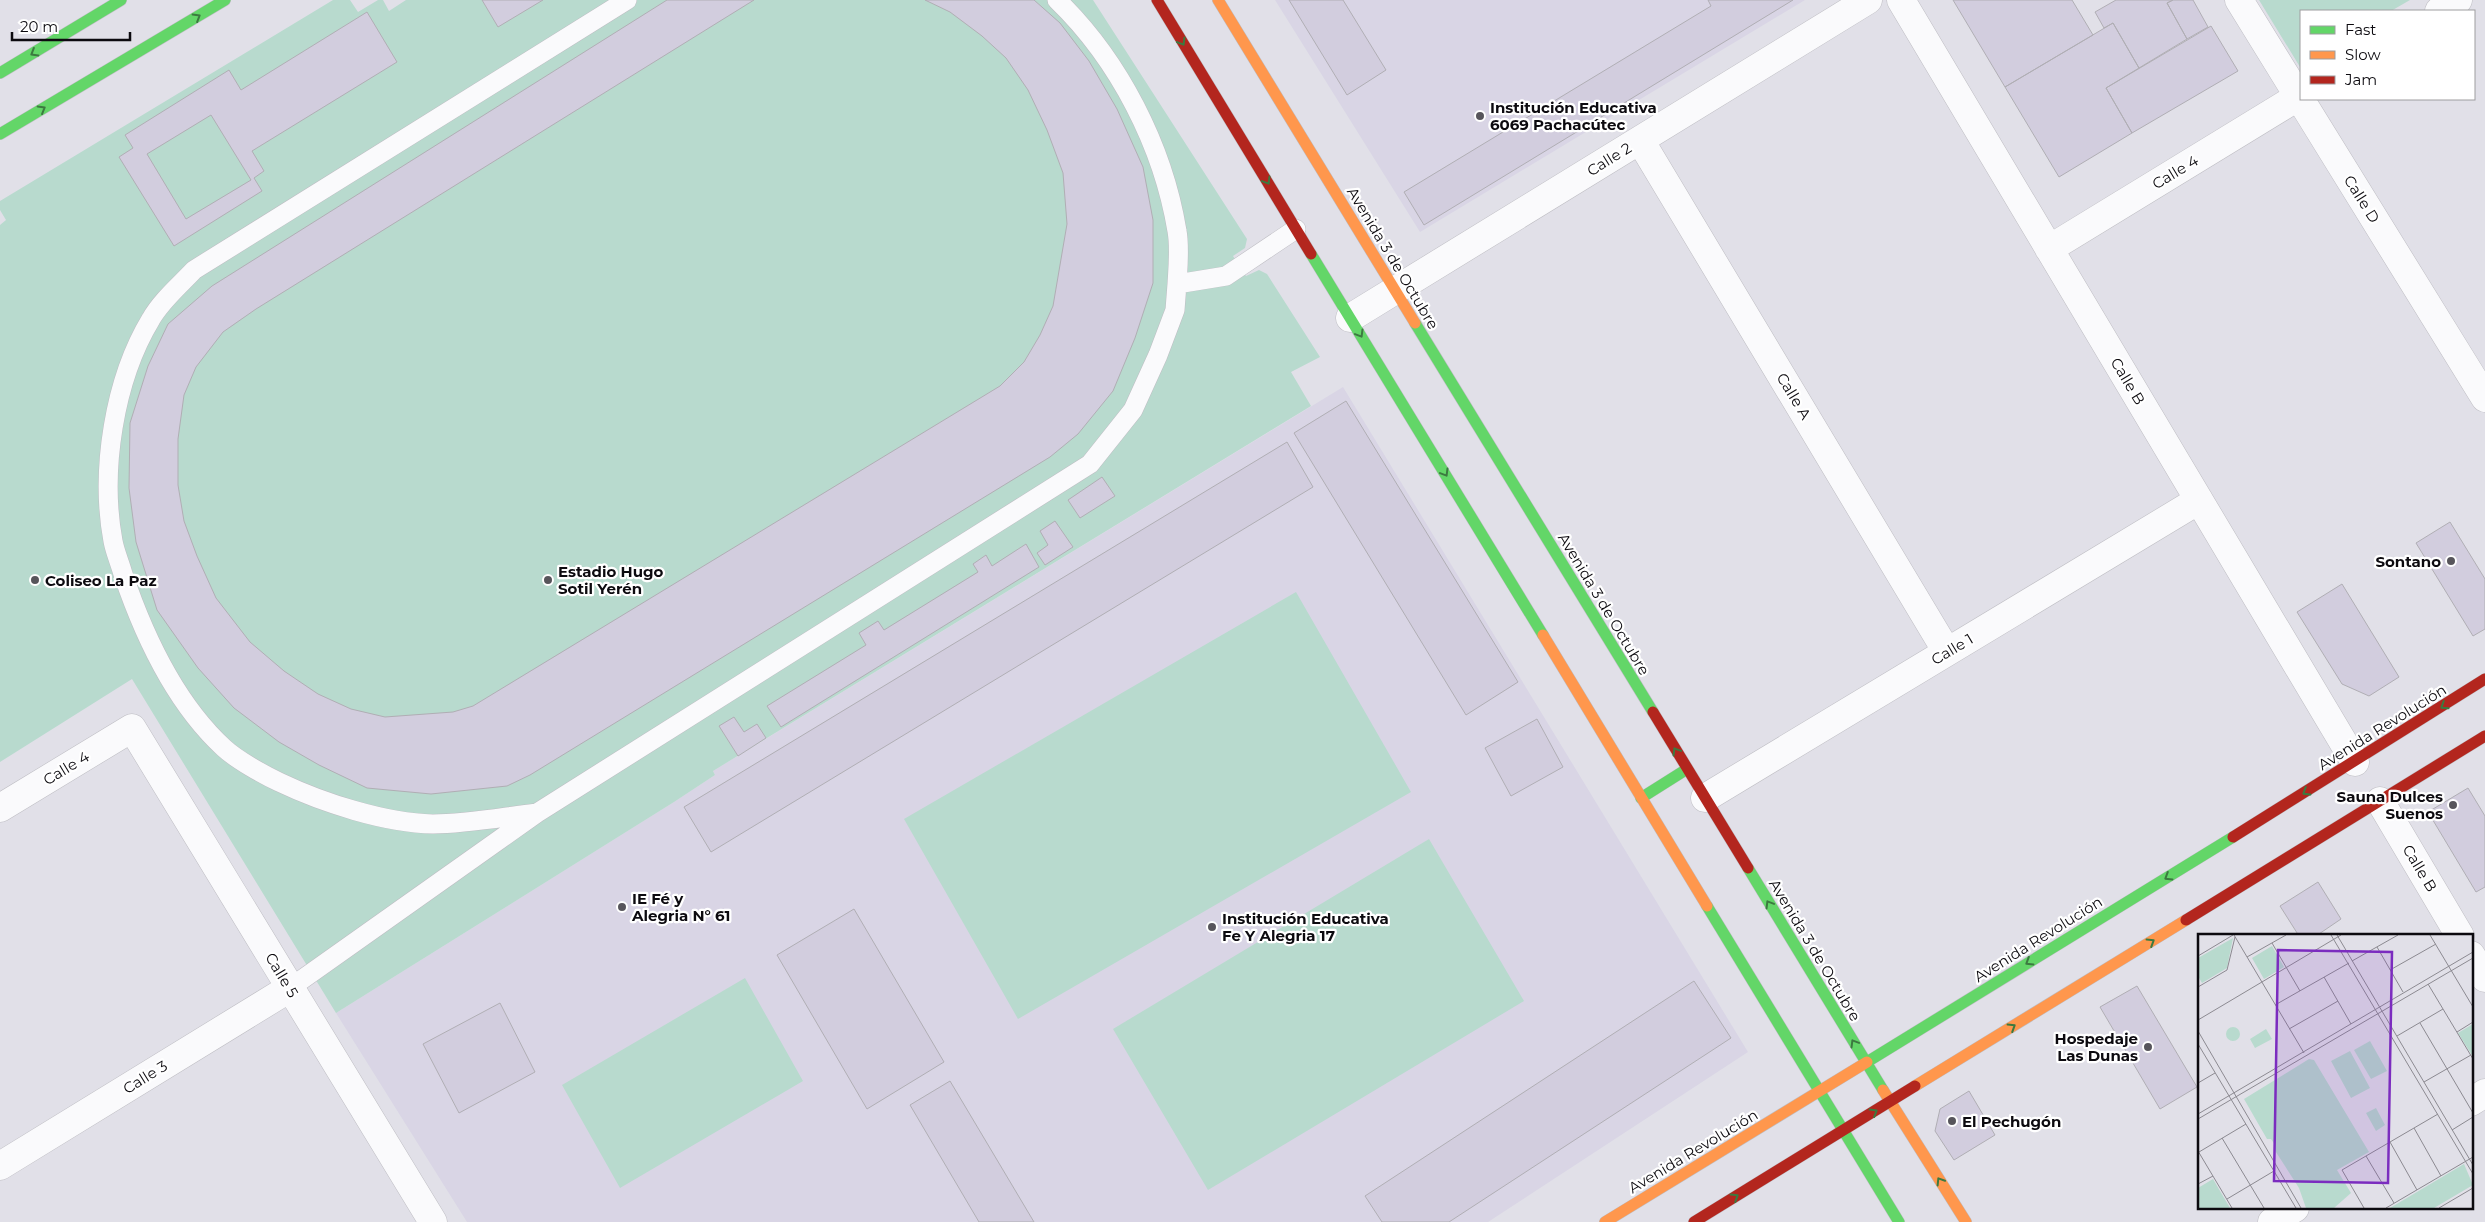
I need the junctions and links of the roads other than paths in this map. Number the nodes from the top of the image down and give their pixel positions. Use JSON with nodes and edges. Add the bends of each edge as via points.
{"nodes":[{"id":1,"x":225,"y":0,"type":"edge"},
{"id":2,"x":627,"y":0,"type":"edge"},
{"id":3,"x":1057,"y":0,"type":"edge"},
{"id":4,"x":1157,"y":0,"type":"edge"},
{"id":5,"x":1218,"y":0,"type":"edge"},
{"id":6,"x":1868,"y":0,"type":"edge"},
{"id":7,"x":1901,"y":0,"type":"edge"},
{"id":8,"x":2239,"y":0,"type":"edge"},
{"id":9,"x":2458,"y":0,"type":"edge"},
{"id":10,"x":113,"y":2,"type":"edge"},
{"id":11,"x":2441,"y":10,"type":"edge"},
{"id":12,"x":0,"y":73,"type":"edge"},
{"id":13,"x":2300,"y":96,"type":"edge"},
{"id":14,"x":2302,"y":100,"type":"edge"},
{"id":15,"x":0,"y":134,"type":"edge"},
{"id":16,"x":1640,"y":140,"type":"junction"},
{"id":17,"x":1296,"y":229,"type":"junction"},
{"id":18,"x":2049,"y":249,"type":"junction"},
{"id":19,"x":1177,"y":284,"type":"junction"},
{"id":20,"x":1395,"y":291,"type":"junction"},
{"id":21,"x":1350,"y":318,"type":"junction"},
{"id":22,"x":2485,"y":398,"type":"edge"},
{"id":23,"x":2199,"y":500,"type":"junction"},
{"id":24,"x":1947,"y":652,"type":"junction"},
{"id":25,"x":2485,"y":679,"type":"edge"},
{"id":26,"x":132,"y":728,"type":"joint"},
{"id":27,"x":2485,"y":736,"type":"edge"},
{"id":28,"x":2356,"y":762,"type":"junction"},
{"id":29,"x":1687,"y":769,"type":"junction"},
{"id":30,"x":1641,"y":798,"type":"junction"},
{"id":31,"x":1705,"y":798,"type":"junction"},
{"id":32,"x":2380,"y":801,"type":"junction"},
{"id":33,"x":0,"y":808,"type":"edge"},
{"id":34,"x":537,"y":813,"type":"junction"},
{"id":35,"x":2459,"y":934,"type":"edge"},
{"id":36,"x":2472,"y":957,"type":"edge"},
{"id":37,"x":2485,"y":978,"type":"edge"},
{"id":38,"x":290,"y":988,"type":"junction"},
{"id":39,"x":1866,"y":1062,"type":"junction"},
{"id":40,"x":1819,"y":1091,"type":"junction"},
{"id":41,"x":2485,"y":1093,"type":"edge"},
{"id":42,"x":2472,"y":1101,"type":"edge"},
{"id":43,"x":1890,"y":1102,"type":"junction"},
{"id":44,"x":1843,"y":1130,"type":"junction"},
{"id":45,"x":0,"y":1166,"type":"edge"},
{"id":46,"x":433,"y":1222,"type":"edge"},
{"id":47,"x":1605,"y":1222,"type":"edge"},
{"id":48,"x":1694,"y":1222,"type":"edge"},
{"id":49,"x":1899,"y":1222,"type":"edge"},
{"id":50,"x":1966,"y":1222,"type":"edge"}],
"edges":[{"from":15,"to":1,"type":"street","one_way":true},
{"from":2,"to":34,"type":"lane","via":[[194,270],[151,318],[130,361],[116,407],[108,468],[113,541],[136,611],[159,660],[195,716],[225,749],[278,782],[375,816],[433,824]]},
{"from":3,"to":19,"type":"lane","via":[[1073,16],[1120,80],[1159,157],[1178,232]]},
{"from":4,"to":17,"type":"street","one_way":true},
{"from":5,"to":20,"type":"street","name":"Avenida 3 de Octubre"},
{"from":6,"to":16,"type":"street","name":"Calle 2"},
{"from":7,"to":18,"type":"street","name":"Calle B"},
{"from":8,"to":13,"type":"street","name":"Calle D"},
{"from":9,"to":11,"type":"street"},
{"from":10,"to":12,"type":"street","one_way":true},
{"from":13,"to":18,"type":"street","name":"Calle 4"},
{"from":14,"to":22,"type":"street","name":"Calle D"},
{"from":16,"to":20,"type":"street","name":"Calle 2"},
{"from":16,"to":24,"type":"street","name":"Calle A"},
{"from":17,"to":19,"type":"lane","via":[[1226,276]]},
{"from":17,"to":21,"type":"street"},
{"from":18,"to":23,"type":"street","name":"Calle B"},
{"from":19,"to":34,"type":"lane","via":[[1175,310],[1133,410],[1090,464]]},
{"from":20,"to":21,"type":"street","name":"Calle 2"},
{"from":29,"to":20,"type":"street","name":"Avenida 3 de Octubre","one_way":true},
{"from":21,"to":30,"type":"street","one_way":true},
{"from":23,"to":24,"type":"street","name":"Calle 1"},
{"from":23,"to":28,"type":"street","name":"Calle B"},
{"from":24,"to":31,"type":"street","name":"Calle 1"},
{"from":25,"to":28,"type":"street","name":"Avenida Revolución","one_way":true},
{"from":26,"to":33,"type":"street","name":"Calle 4"},
{"from":26,"to":38,"type":"street","name":"Calle 5"},
{"from":27,"to":32,"type":"street"},
{"from":28,"to":39,"type":"street","name":"Avenida Revolución","one_way":true},
{"from":29,"to":30,"type":"street"},
{"from":29,"to":31,"type":"street","name":"Avenida 3 de Octubre"},
{"from":30,"to":40,"type":"street"},
{"from":39,"to":31,"type":"street","name":"Avenida 3 de Octubre","one_way":true},
{"from":32,"to":35,"type":"street","name":"Calle B"},
{"from":43,"to":32,"type":"street","one_way":true},
{"from":34,"to":38,"type":"lane"},
{"from":36,"to":37,"type":"street"},
{"from":38,"to":45,"type":"street","name":"Calle 3"},
{"from":38,"to":46,"type":"street","name":"Calle 5"},
{"from":39,"to":40,"type":"street","name":"Avenida Revolución"},
{"from":39,"to":43,"type":"street","name":"Avenida 3 de Octubre"},
{"from":40,"to":44,"type":"street"},
{"from":40,"to":47,"type":"street","name":"Avenida Revolución"},
{"from":41,"to":42,"type":"street"},
{"from":44,"to":43,"type":"street","one_way":true},
{"from":50,"to":43,"type":"street","name":"Avenida 3 de Octubre","one_way":true},
{"from":48,"to":44,"type":"street","one_way":true},
{"from":44,"to":49,"type":"street"}]}
